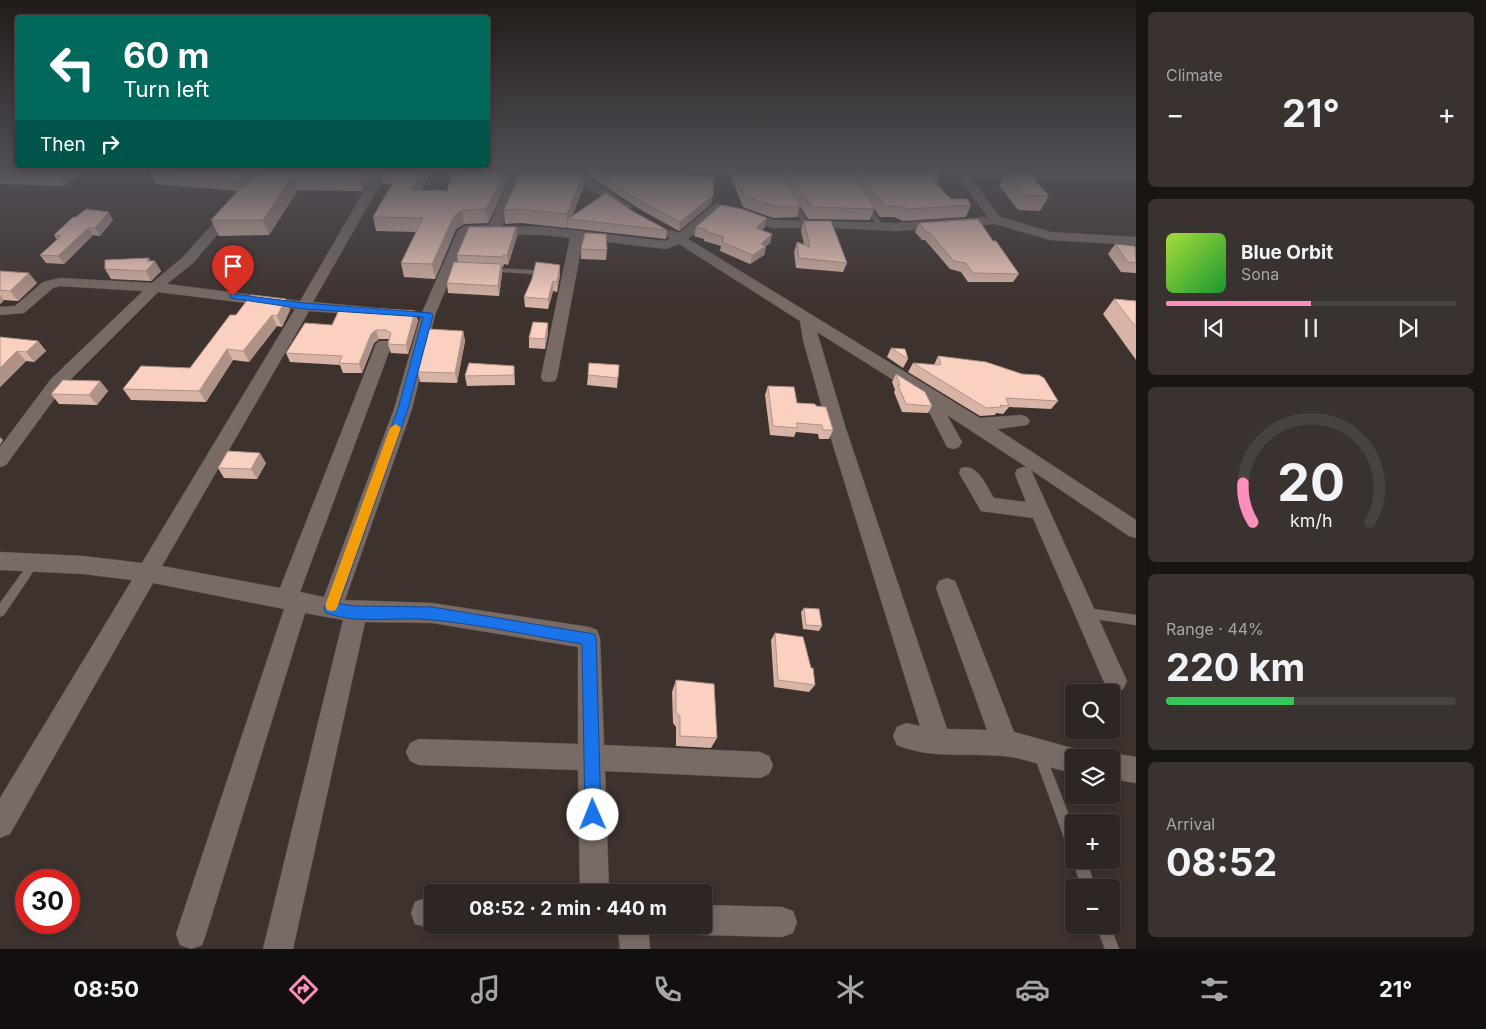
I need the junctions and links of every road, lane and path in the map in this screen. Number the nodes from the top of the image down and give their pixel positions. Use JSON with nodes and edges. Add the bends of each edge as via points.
{"nodes":[{"id":1,"x":226,"y":216,"type":"edge"},
{"id":2,"x":355,"y":216,"type":"edge"},
{"id":3,"x":499,"y":216,"type":"edge"},
{"id":4,"x":707,"y":216,"type":"edge"},
{"id":5,"x":752,"y":216,"type":"edge"},
{"id":6,"x":801,"y":216,"type":"edge"},
{"id":7,"x":874,"y":216,"type":"edge"},
{"id":8,"x":993,"y":216,"type":"edge"},
{"id":9,"x":996,"y":220,"type":"junction"},
{"id":10,"x":806,"y":224,"type":"junction"},
{"id":11,"x":658,"y":226,"type":"edge"},
{"id":12,"x":880,"y":226,"type":"junction"},
{"id":13,"x":494,"y":229,"type":"junction"},
{"id":14,"x":577,"y":235,"type":"junction"},
{"id":15,"x":680,"y":239,"type":"junction"},
{"id":16,"x":1136,"y":241,"type":"edge"},
{"id":17,"x":485,"y":270,"type":"edge"},
{"id":18,"x":532,"y":272,"type":"edge"},
{"id":19,"x":155,"y":287,"type":"junction"},
{"id":20,"x":304,"y":306,"type":"junction"},
{"id":21,"x":0,"y":311,"type":"edge"},
{"id":22,"x":383,"y":312,"type":"edge"},
{"id":23,"x":807,"y":318,"type":"junction"},
{"id":24,"x":384,"y":344,"type":"dead end"},
{"id":25,"x":549,"y":377,"type":"dead end"},
{"id":26,"x":929,"y":396,"type":"junction"},
{"id":27,"x":1021,"y":421,"type":"dead end"},
{"id":28,"x":977,"y":425,"type":"junction"},
{"id":29,"x":0,"y":434,"type":"edge"},
{"id":30,"x":21,"y":434,"type":"junction"},
{"id":31,"x":952,"y":442,"type":"dead end"},
{"id":32,"x":0,"y":460,"type":"edge"},
{"id":33,"x":968,"y":473,"type":"dead end"},
{"id":34,"x":1024,"y":474,"type":"dead end"},
{"id":35,"x":1040,"y":511,"type":"junction"},
{"id":36,"x":1136,"y":530,"type":"edge"},
{"id":37,"x":35,"y":561,"type":"junction"},
{"id":38,"x":0,"y":562,"type":"edge"},
{"id":39,"x":147,"y":573,"type":"junction"},
{"id":40,"x":947,"y":588,"type":"dead end"},
{"id":41,"x":291,"y":601,"type":"junction"},
{"id":42,"x":343,"y":610,"type":"junction"},
{"id":43,"x":0,"y":612,"type":"edge"},
{"id":44,"x":1084,"y":613,"type":"junction"},
{"id":45,"x":1136,"y":620,"type":"edge"},
{"id":46,"x":1116,"y":681,"type":"dead end"},
{"id":47,"x":906,"y":736,"type":"dead end"},
{"id":48,"x":938,"y":741,"type":"junction"},
{"id":49,"x":1005,"y":743,"type":"junction"},
{"id":50,"x":1038,"y":751,"type":"junction"},
{"id":51,"x":420,"y":752,"type":"dead end"},
{"id":52,"x":592,"y":757,"type":"junction"},
{"id":53,"x":1065,"y":759,"type":"edge"},
{"id":54,"x":760,"y":765,"type":"dead end"},
{"id":55,"x":1120,"y":767,"type":"edge"},
{"id":56,"x":1136,"y":770,"type":"edge"},
{"id":57,"x":1065,"y":822,"type":"edge"},
{"id":58,"x":0,"y":824,"type":"edge"},
{"id":59,"x":594,"y":884,"type":"edge"},
{"id":60,"x":712,"y":920,"type":"edge"},
{"id":61,"x":782,"y":922,"type":"dead end"},
{"id":62,"x":191,"y":934,"type":"dead end"},
{"id":63,"x":634,"y":934,"type":"edge"},
{"id":64,"x":1106,"y":934,"type":"edge"},
{"id":65,"x":278,"y":949,"type":"edge"},
{"id":66,"x":635,"y":949,"type":"edge"},
{"id":67,"x":1112,"y":949,"type":"edge"}],
"edges":[{"from":1,"to":19,"type":"street","via":[[188,260]]},
{"from":2,"to":20,"type":"street"},
{"from":3,"to":13,"type":"street"},
{"from":4,"to":15,"type":"street"},
{"from":5,"to":10,"type":"street","via":[[772,224]]},
{"from":6,"to":10,"type":"lane"},
{"from":7,"to":12,"type":"lane"},
{"from":8,"to":9,"type":"street"},
{"from":9,"to":12,"type":"street"},
{"from":9,"to":16,"type":"street","via":[[1050,236]]},
{"from":10,"to":12,"type":"street"},
{"from":11,"to":15,"type":"street"},
{"from":13,"to":14,"type":"street"},
{"from":13,"to":42,"type":"street","via":[[464,230],[452,268],[420,314],[403,409]]},
{"from":14,"to":15,"type":"street","via":[[666,246]]},
{"from":14,"to":25,"type":"street"},
{"from":15,"to":23,"type":"street"},
{"from":17,"to":18,"type":"lane"},
{"from":19,"to":20,"type":"street"},
{"from":19,"to":21,"type":"street","via":[[54,283],[19,310]]},
{"from":19,"to":30,"type":"street","via":[[58,384]]},
{"from":20,"to":22,"type":"street"},
{"from":20,"to":39,"type":"street"},
{"from":23,"to":26,"type":"street"},
{"from":23,"to":48,"type":"street","via":[[837,429]]},
{"from":24,"to":41,"type":"street"},
{"from":26,"to":28,"type":"street"},
{"from":26,"to":31,"type":"street"},
{"from":27,"to":28,"type":"street"},
{"from":28,"to":36,"type":"street"},
{"from":29,"to":30,"type":"street"},
{"from":30,"to":32,"type":"street"},
{"from":33,"to":35,"type":"street","via":[[988,505]]},
{"from":34,"to":35,"type":"street"},
{"from":35,"to":44,"type":"street"},
{"from":37,"to":38,"type":"street"},
{"from":37,"to":39,"type":"street"},
{"from":37,"to":43,"type":"lane"},
{"from":39,"to":41,"type":"street"},
{"from":39,"to":58,"type":"street"},
{"from":40,"to":49,"type":"street"},
{"from":41,"to":42,"type":"street"},
{"from":41,"to":62,"type":"street"},
{"from":42,"to":52,"type":"street","via":[[432,613],[589,638]]},
{"from":42,"to":65,"type":"street"},
{"from":44,"to":45,"type":"lane"},
{"from":44,"to":46,"type":"street"},
{"from":47,"to":48,"type":"street"},
{"from":48,"to":49,"type":"street"},
{"from":49,"to":50,"type":"street"},
{"from":50,"to":53,"type":"street"},
{"from":50,"to":57,"type":"lane"},
{"from":51,"to":52,"type":"street"},
{"from":52,"to":54,"type":"street"},
{"from":52,"to":59,"type":"street"},
{"from":55,"to":56,"type":"street"},
{"from":60,"to":61,"type":"street"},
{"from":63,"to":66,"type":"street"},
{"from":64,"to":67,"type":"lane"}]}
